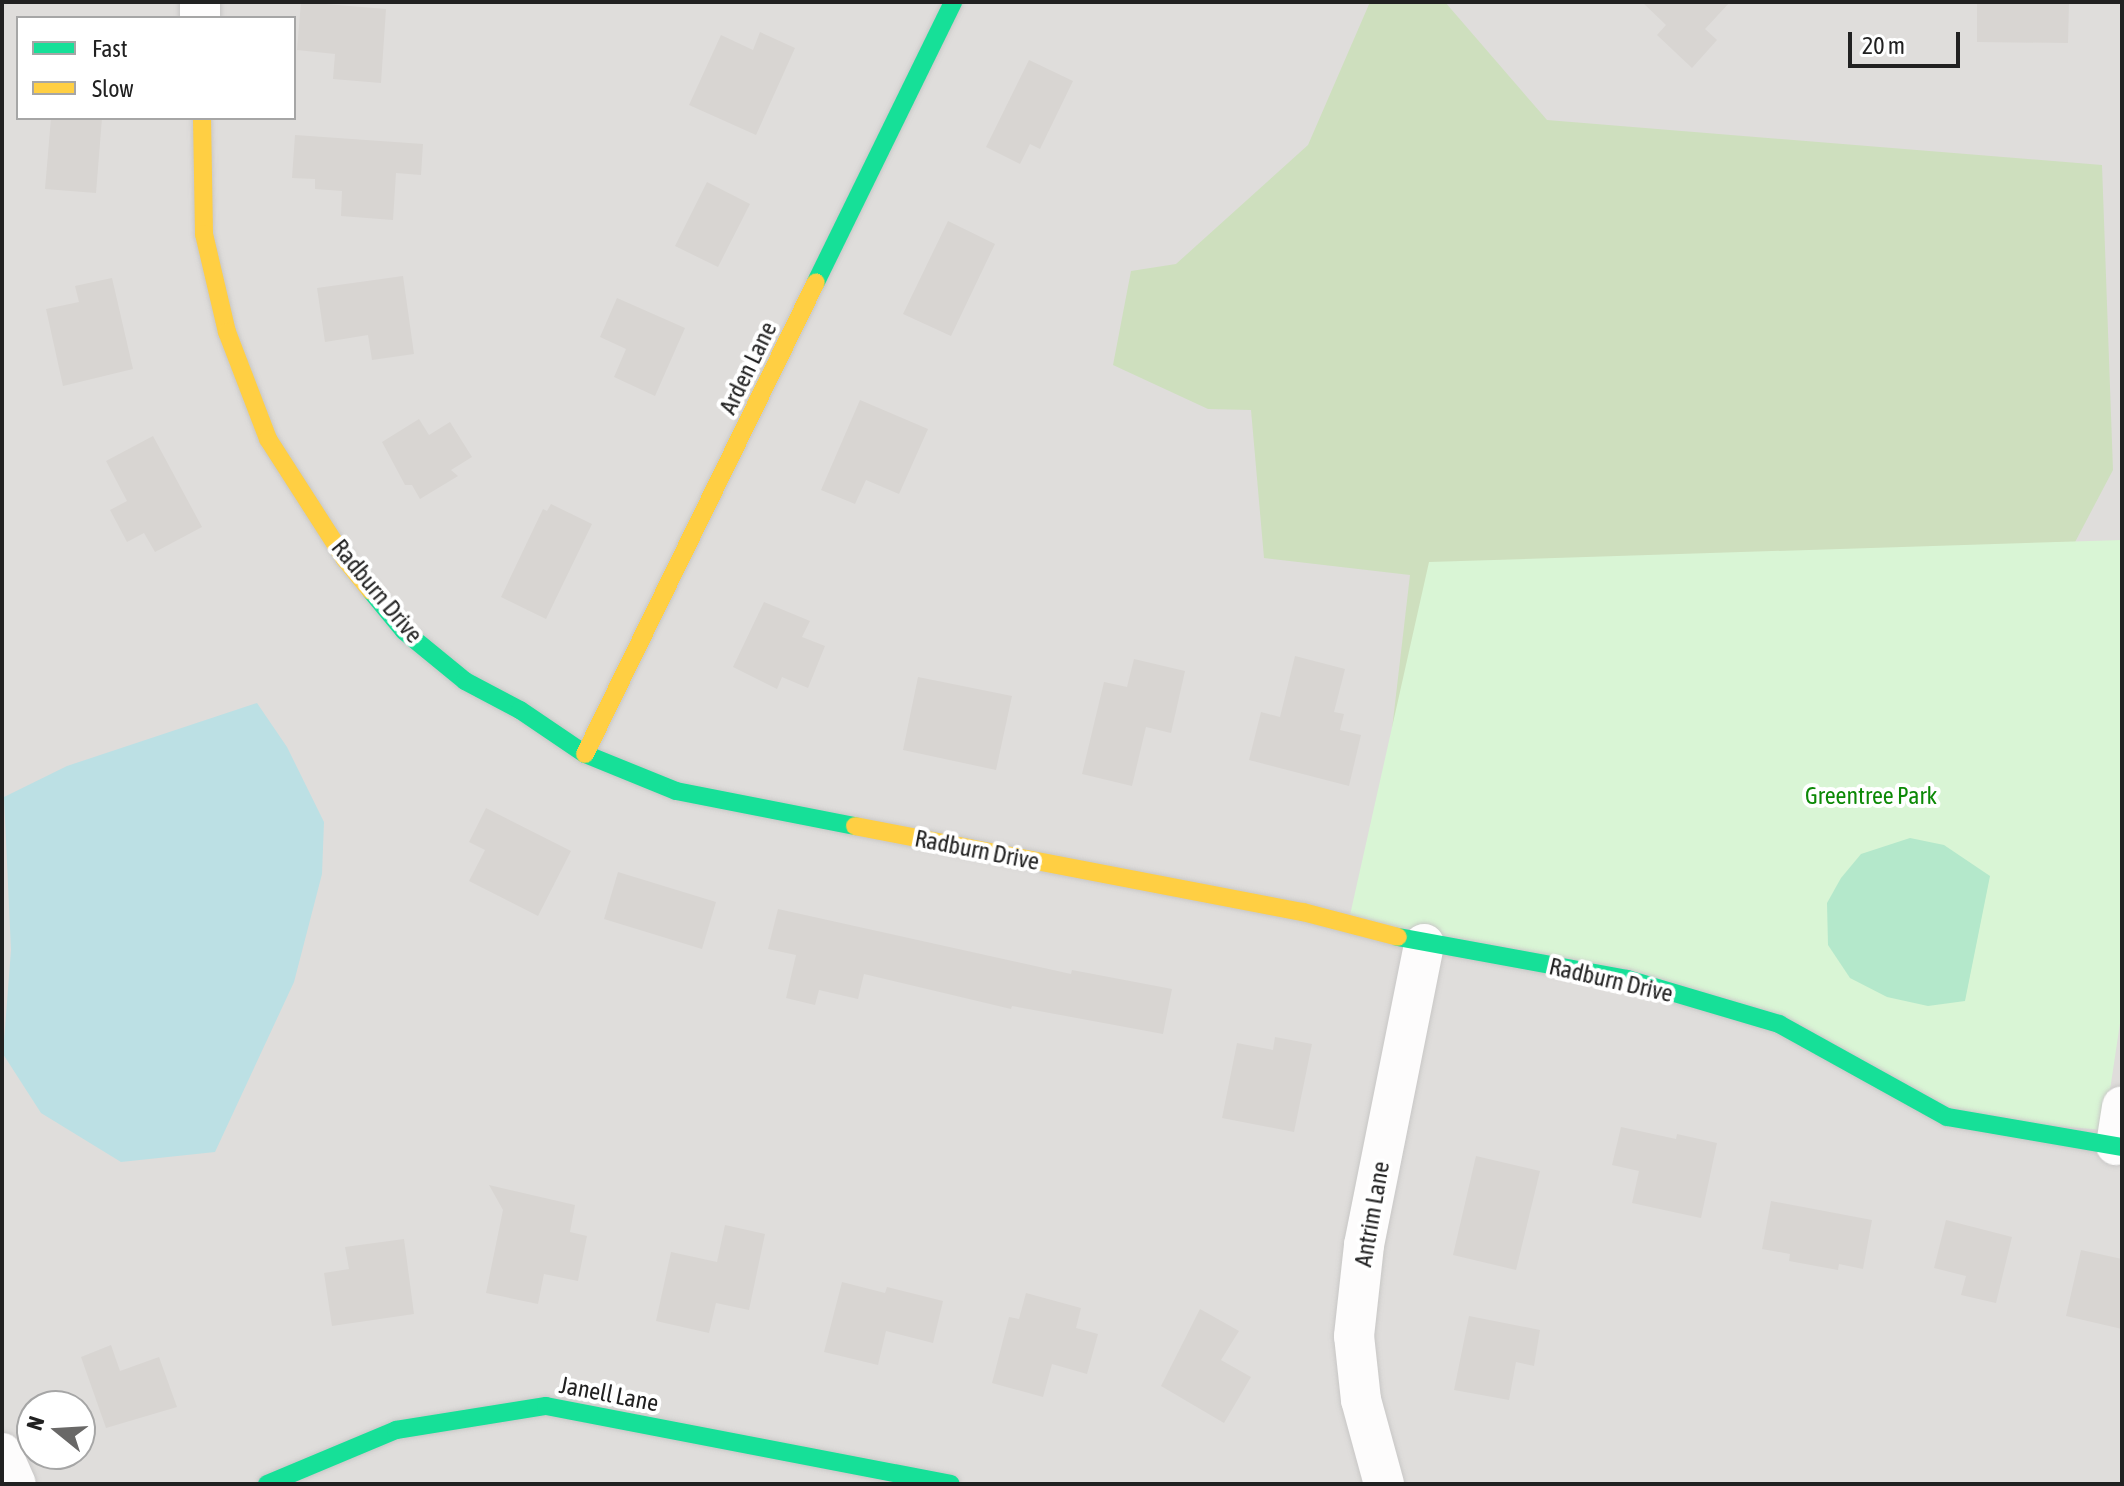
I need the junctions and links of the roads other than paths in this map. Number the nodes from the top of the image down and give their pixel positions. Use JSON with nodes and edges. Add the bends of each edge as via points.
{"nodes":[{"id":1,"x":953,"y":2,"type":"edge"},
{"id":2,"x":202,"y":120,"type":"edge"},
{"id":3,"x":585,"y":754,"type":"junction"},
{"id":4,"x":1424,"y":944,"type":"junction"},
{"id":5,"x":2122,"y":1106,"type":"edge"},
{"id":6,"x":2119,"y":1146,"type":"edge"},
{"id":7,"x":2,"y":1453,"type":"edge"},
{"id":8,"x":16,"y":1484,"type":"edge"},
{"id":9,"x":267,"y":1484,"type":"edge"},
{"id":10,"x":951,"y":1484,"type":"edge"},
{"id":11,"x":1384,"y":1484,"type":"edge"}],
"edges":[{"from":1,"to":3,"type":"street","name":"Arden Lane"},
{"from":2,"to":3,"type":"street","name":"Radburn Drive","via":[[204,234],[227,332],[268,439],[345,559],[404,631],[465,681]]},
{"from":3,"to":4,"type":"street","name":"Radburn Drive","via":[[676,791],[1303,912]]},
{"from":4,"to":6,"type":"street","name":"Radburn Drive","via":[[1627,979],[1779,1024],[1947,1117]]},
{"from":4,"to":11,"type":"street","name":"Antrim Lane","via":[[1364,1245],[1354,1336],[1361,1400]]},
{"from":5,"to":6,"type":"street"},
{"from":7,"to":8,"type":"street"},
{"from":9,"to":10,"type":"street","name":"Janell Lane","via":[[396,1430],[546,1406]]}]}
